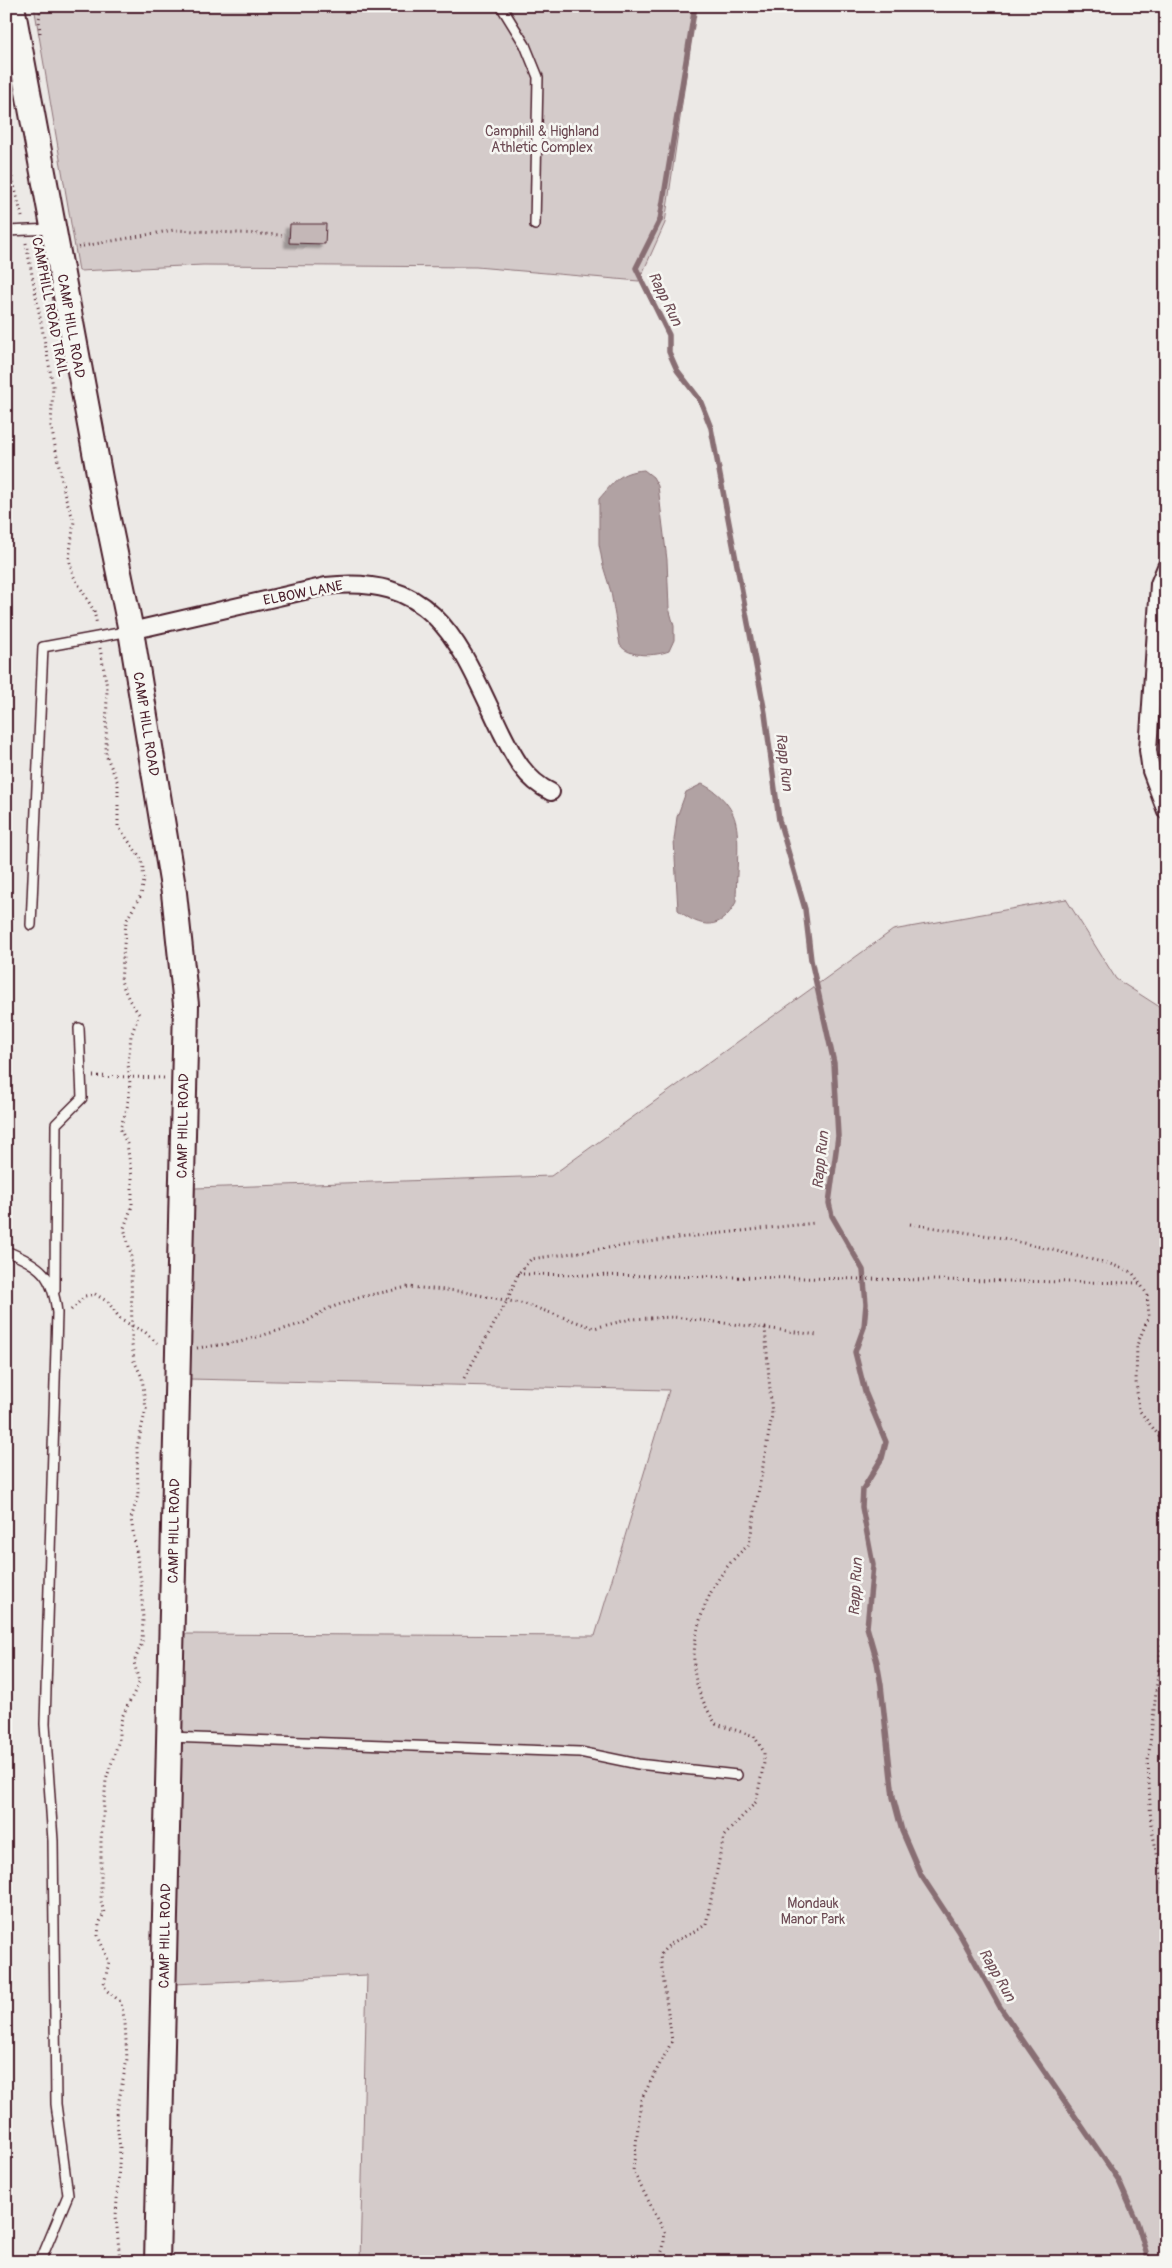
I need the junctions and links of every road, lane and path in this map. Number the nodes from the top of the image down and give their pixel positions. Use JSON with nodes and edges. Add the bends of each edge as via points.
{"nodes":[{"id":1,"x":12,"y":6,"type":"edge"},
{"id":2,"x":501,"y":6,"type":"edge"},
{"id":3,"x":6,"y":153,"type":"edge"},
{"id":4,"x":535,"y":225,"type":"dead end"},
{"id":5,"x":24,"y":230,"type":"junction"},
{"id":6,"x":6,"y":231,"type":"edge"},
{"id":7,"x":282,"y":234,"type":"dead end"},
{"id":8,"x":55,"y":239,"type":"junction"},
{"id":9,"x":1166,"y":568,"type":"edge"},
{"id":10,"x":131,"y":631,"type":"junction"},
{"id":11,"x":98,"y":637,"type":"junction"},
{"id":12,"x":551,"y":792,"type":"dead end"},
{"id":13,"x":1166,"y":811,"type":"edge"},
{"id":14,"x":31,"y":925,"type":"dead end"},
{"id":15,"x":79,"y":1028,"type":"dead end"},
{"id":16,"x":81,"y":1076,"type":"junction"},
{"id":17,"x":129,"y":1076,"type":"junction"},
{"id":18,"x":184,"y":1079,"type":"junction"},
{"id":19,"x":815,"y":1223,"type":"dead end"},
{"id":20,"x":910,"y":1224,"type":"dead end"},
{"id":21,"x":6,"y":1251,"type":"edge"},
{"id":22,"x":518,"y":1274,"type":"junction"},
{"id":23,"x":1142,"y":1283,"type":"junction"},
{"id":24,"x":55,"y":1292,"type":"junction"},
{"id":25,"x":507,"y":1301,"type":"junction"},
{"id":26,"x":57,"y":1313,"type":"junction"},
{"id":27,"x":132,"y":1325,"type":"junction"},
{"id":28,"x":765,"y":1328,"type":"junction"},
{"id":29,"x":818,"y":1335,"type":"dead end"},
{"id":30,"x":178,"y":1348,"type":"junction"},
{"id":31,"x":464,"y":1378,"type":"dead end"},
{"id":32,"x":1166,"y":1445,"type":"edge"},
{"id":33,"x":1166,"y":1605,"type":"edge"},
{"id":34,"x":169,"y":1737,"type":"junction"},
{"id":35,"x":737,"y":1774,"type":"dead end"},
{"id":36,"x":1166,"y":1894,"type":"edge"},
{"id":37,"x":40,"y":2262,"type":"edge"},
{"id":38,"x":120,"y":2262,"type":"edge"},
{"id":39,"x":157,"y":2262,"type":"edge"},
{"id":40,"x":658,"y":2262,"type":"edge"}],
"edges":[{"from":1,"to":8,"type":"street","name":"CAMP HILL ROAD"},
{"from":2,"to":4,"type":"lane","via":[[525,45],[538,77]]},
{"from":3,"to":5,"type":"path","name":"CAMPHILL ROAD TRAIL"},
{"from":5,"to":6,"type":"lane"},
{"from":5,"to":8,"type":"lane"},
{"from":5,"to":11,"type":"path","name":"CAMPHILL ROAD TRAIL","via":[[53,386],[51,426],[65,496],[74,522],[70,559],[73,575],[94,611]]},
{"from":7,"to":8,"type":"path","via":[[174,230]]},
{"from":8,"to":10,"type":"street","name":"CAMP HILL ROAD"},
{"from":9,"to":13,"type":"street","via":[[1159,584],[1148,750],[1151,771]]},
{"from":10,"to":11,"type":"lane"},
{"from":10,"to":12,"type":"street","name":"ELBOW LANE","via":[[350,583],[412,598],[440,620],[452,636],[524,773]]},
{"from":10,"to":18,"type":"street","name":"CAMP HILL ROAD","via":[[174,893],[186,1004]]},
{"from":11,"to":14,"type":"lane","via":[[43,648]]},
{"from":11,"to":17,"type":"path","name":"CAMPHILL ROAD TRAIL","via":[[107,687],[106,755],[118,783],[118,826],[142,860],[144,881],[126,921],[123,943],[121,981],[138,1014],[131,1036]]},
{"from":15,"to":16,"type":"lane"},
{"from":16,"to":17,"type":"path"},
{"from":16,"to":24,"type":"lane","via":[[82,1098],[56,1124]]},
{"from":17,"to":18,"type":"path"},
{"from":17,"to":27,"type":"path","name":"CAMPHILL ROAD TRAIL","via":[[127,1109],[120,1128],[127,1144],[132,1178],[132,1206],[124,1228],[131,1254]]},
{"from":18,"to":30,"type":"street","name":"CAMP HILL ROAD"},
{"from":19,"to":22,"type":"path","via":[[569,1252],[531,1259]]},
{"from":20,"to":23,"type":"path","via":[[1003,1238],[1110,1264],[1132,1272]]},
{"from":21,"to":24,"type":"lane","via":[[43,1270]]},
{"from":22,"to":23,"type":"path"},
{"from":22,"to":25,"type":"path"},
{"from":23,"to":32,"type":"path","via":[[1149,1316],[1137,1345],[1139,1410]]},
{"from":24,"to":26,"type":"lane"},
{"from":25,"to":28,"type":"path","via":[[594,1328],[631,1319],[674,1317]]},
{"from":25,"to":30,"type":"path","via":[[458,1291],[408,1287],[361,1297],[327,1309],[304,1324],[240,1342]]},
{"from":25,"to":31,"type":"path"},
{"from":26,"to":27,"type":"path","via":[[71,1310],[85,1296],[95,1294],[108,1302],[121,1320]]},
{"from":26,"to":37,"type":"lane","via":[[45,1724],[53,1841],[56,2104],[68,2196]]},
{"from":27,"to":30,"type":"path","via":[[161,1346]]},
{"from":27,"to":38,"type":"path","name":"CAMPHILL ROAD TRAIL","via":[[134,1361],[142,1377],[146,1410],[137,1447],[138,1495],[131,1519],[141,1581],[142,1642],[134,1662],[139,1683],[122,1717],[120,1740],[106,1780],[101,1840],[104,1914],[98,1936],[109,1962],[104,1984],[106,1990],[121,2002],[128,2059],[116,2115],[120,2148],[116,2216]]},
{"from":28,"to":29,"type":"path"},
{"from":28,"to":40,"type":"path","via":[[772,1415],[749,1545],[737,1554],[715,1583],[704,1605],[694,1667],[699,1691],[716,1724],[754,1736],[764,1752],[764,1764],[756,1802],[724,1836],[706,1924],[696,1932],[668,1943],[660,1955],[672,2040],[640,2100],[633,2171],[665,2233]]},
{"from":30,"to":34,"type":"street","name":"CAMP HILL ROAD"},
{"from":33,"to":36,"type":"path","via":[[1148,1761],[1150,1826]]},
{"from":34,"to":35,"type":"lane","via":[[580,1752],[638,1764]]},
{"from":34,"to":39,"type":"street","name":"CAMP HILL ROAD"}]}
